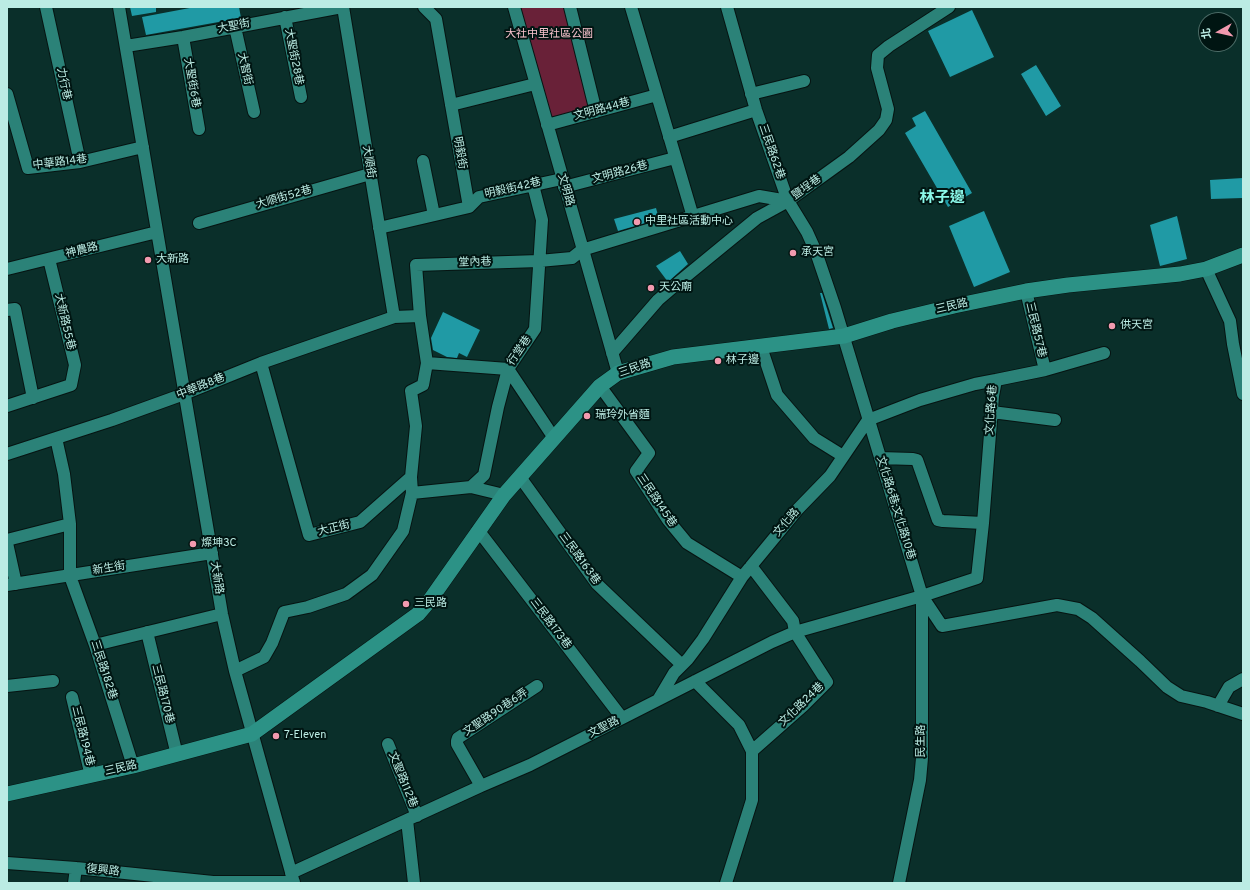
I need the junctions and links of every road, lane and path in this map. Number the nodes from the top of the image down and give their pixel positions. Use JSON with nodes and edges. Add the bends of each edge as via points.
{"nodes":[{"id":1,"x":46,"y":7,"type":"edge"},
{"id":2,"x":119,"y":7,"type":"edge"},
{"id":3,"x":342,"y":7,"type":"edge"},
{"id":4,"x":514,"y":7,"type":"edge"},
{"id":5,"x":570,"y":7,"type":"edge"},
{"id":6,"x":631,"y":7,"type":"edge"},
{"id":7,"x":727,"y":7,"type":"edge"},
{"id":8,"x":949,"y":7,"type":"edge"},
{"id":9,"x":426,"y":9,"type":"edge"},
{"id":10,"x":286,"y":18,"type":"junction"},
{"id":11,"x":235,"y":27,"type":"junction"},
{"id":12,"x":183,"y":37,"type":"junction"},
{"id":13,"x":126,"y":46,"type":"junction"},
{"id":14,"x":804,"y":81,"type":"dead end"},
{"id":15,"x":535,"y":84,"type":"junction"},
{"id":16,"x":7,"y":94,"type":"edge"},
{"id":17,"x":751,"y":94,"type":"junction"},
{"id":18,"x":657,"y":95,"type":"junction"},
{"id":19,"x":301,"y":97,"type":"dead end"},
{"id":20,"x":451,"y":105,"type":"junction"},
{"id":21,"x":756,"y":110,"type":"junction"},
{"id":22,"x":254,"y":112,"type":"dead end"},
{"id":23,"x":596,"y":112,"type":"junction"},
{"id":24,"x":547,"y":125,"type":"junction"},
{"id":25,"x":199,"y":129,"type":"dead end"},
{"id":26,"x":669,"y":137,"type":"junction"},
{"id":27,"x":143,"y":147,"type":"junction"},
{"id":28,"x":675,"y":158,"type":"junction"},
{"id":29,"x":423,"y":161,"type":"dead end"},
{"id":30,"x":80,"y":162,"type":"junction"},
{"id":31,"x":370,"y":174,"type":"junction"},
{"id":32,"x":563,"y":183,"type":"junction"},
{"id":33,"x":534,"y":185,"type":"junction"},
{"id":34,"x":788,"y":202,"type":"junction"},
{"id":35,"x":469,"y":207,"type":"junction"},
{"id":36,"x":434,"y":215,"type":"junction"},
{"id":37,"x":693,"y":217,"type":"junction"},
{"id":38,"x":199,"y":223,"type":"dead end"},
{"id":39,"x":379,"y":228,"type":"junction"},
{"id":40,"x":157,"y":232,"type":"junction"},
{"id":41,"x":582,"y":250,"type":"junction"},
{"id":42,"x":1243,"y":255,"type":"edge"},
{"id":43,"x":49,"y":259,"type":"junction"},
{"id":44,"x":539,"y":261,"type":"junction"},
{"id":45,"x":7,"y":269,"type":"edge"},
{"id":46,"x":1206,"y":269,"type":"junction"},
{"id":47,"x":1026,"y":290,"type":"junction"},
{"id":48,"x":7,"y":310,"type":"edge"},
{"id":49,"x":420,"y":316,"type":"junction"},
{"id":50,"x":394,"y":317,"type":"junction"},
{"id":51,"x":844,"y":336,"type":"junction"},
{"id":52,"x":761,"y":346,"type":"junction"},
{"id":53,"x":612,"y":353,"type":"junction"},
{"id":54,"x":1104,"y":353,"type":"dead end"},
{"id":55,"x":261,"y":363,"type":"junction"},
{"id":56,"x":426,"y":363,"type":"junction"},
{"id":57,"x":508,"y":369,"type":"junction"},
{"id":58,"x":1045,"y":370,"type":"junction"},
{"id":59,"x":618,"y":373,"type":"junction"},
{"id":60,"x":996,"y":380,"type":"junction"},
{"id":61,"x":600,"y":386,"type":"junction"},
{"id":62,"x":184,"y":394,"type":"junction"},
{"id":63,"x":1243,"y":394,"type":"edge"},
{"id":64,"x":33,"y":398,"type":"junction"},
{"id":65,"x":7,"y":406,"type":"edge"},
{"id":66,"x":992,"y":412,"type":"junction"},
{"id":67,"x":868,"y":420,"type":"junction"},
{"id":68,"x":1055,"y":420,"type":"dead end"},
{"id":69,"x":56,"y":438,"type":"junction"},
{"id":70,"x":554,"y":438,"type":"junction"},
{"id":71,"x":7,"y":454,"type":"edge"},
{"id":72,"x":843,"y":456,"type":"junction"},
{"id":73,"x":880,"y":458,"type":"junction"},
{"id":74,"x":411,"y":477,"type":"junction"},
{"id":75,"x":520,"y":477,"type":"junction"},
{"id":76,"x":471,"y":487,"type":"junction"},
{"id":77,"x":412,"y":493,"type":"junction"},
{"id":78,"x":504,"y":495,"type":"junction"},
{"id":79,"x":983,"y":523,"type":"junction"},
{"id":80,"x":70,"y":524,"type":"junction"},
{"id":81,"x":478,"y":530,"type":"junction"},
{"id":82,"x":7,"y":542,"type":"edge"},
{"id":83,"x":212,"y":553,"type":"junction"},
{"id":84,"x":751,"y":566,"type":"junction"},
{"id":85,"x":70,"y":576,"type":"junction"},
{"id":86,"x":742,"y":576,"type":"junction"},
{"id":87,"x":11,"y":585,"type":"edge"},
{"id":88,"x":922,"y":596,"type":"junction"},
{"id":89,"x":222,"y":614,"type":"junction"},
{"id":90,"x":147,"y":632,"type":"junction"},
{"id":91,"x":795,"y":632,"type":"junction"},
{"id":92,"x":95,"y":645,"type":"junction"},
{"id":93,"x":682,"y":665,"type":"junction"},
{"id":94,"x":235,"y":672,"type":"junction"},
{"id":95,"x":1243,"y":679,"type":"edge"},
{"id":96,"x":53,"y":680,"type":"dead end"},
{"id":97,"x":695,"y":681,"type":"junction"},
{"id":98,"x":7,"y":686,"type":"edge"},
{"id":99,"x":537,"y":686,"type":"dead end"},
{"id":100,"x":72,"y":697,"type":"dead end"},
{"id":101,"x":658,"y":700,"type":"junction"},
{"id":102,"x":1218,"y":706,"type":"junction"},
{"id":103,"x":1243,"y":714,"type":"edge"},
{"id":104,"x":622,"y":718,"type":"junction"},
{"id":105,"x":252,"y":734,"type":"junction"},
{"id":106,"x":388,"y":744,"type":"dead end"},
{"id":107,"x":752,"y":751,"type":"junction"},
{"id":108,"x":177,"y":755,"type":"junction"},
{"id":109,"x":133,"y":766,"type":"junction"},
{"id":110,"x":92,"y":776,"type":"junction"},
{"id":111,"x":481,"y":786,"type":"junction"},
{"id":112,"x":7,"y":794,"type":"edge"},
{"id":113,"x":412,"y":818,"type":"junction"},
{"id":114,"x":7,"y":863,"type":"edge"},
{"id":115,"x":76,"y":868,"type":"junction"},
{"id":116,"x":293,"y":879,"type":"edge"},
{"id":117,"x":170,"y":880,"type":"edge"},
{"id":118,"x":74,"y":883,"type":"edge"},
{"id":119,"x":213,"y":883,"type":"edge"},
{"id":120,"x":414,"y":883,"type":"edge"},
{"id":121,"x":726,"y":883,"type":"edge"},
{"id":122,"x":899,"y":883,"type":"edge"}],
"edges":[{"from":1,"to":30,"type":"street","name":"力行巷"},
{"from":2,"to":13,"type":"street","name":"大新路"},
{"from":3,"to":10,"type":"street","name":"大聖街"},
{"from":3,"to":31,"type":"street","name":"大順街"},
{"from":4,"to":15,"type":"street","name":"文明路"},
{"from":5,"to":23,"type":"street"},
{"from":6,"to":18,"type":"street"},
{"from":7,"to":17,"type":"street","name":"三民路62巷"},
{"from":8,"to":34,"type":"street","name":"鹽埕巷","via":[[878,55],[877,68],[888,109],[886,120],[879,130],[849,157]]},
{"from":9,"to":20,"type":"street","name":"明毅街","via":[[436,19]]},
{"from":10,"to":11,"type":"street","name":"大聖街"},
{"from":10,"to":19,"type":"street","name":"大聖街28巷"},
{"from":11,"to":12,"type":"street","name":"大聖街"},
{"from":11,"to":22,"type":"street","name":"大智街"},
{"from":12,"to":13,"type":"street","name":"大聖街"},
{"from":12,"to":25,"type":"street","name":"大聖街6巷"},
{"from":13,"to":27,"type":"street","name":"大新路"},
{"from":14,"to":17,"type":"street"},
{"from":15,"to":20,"type":"street"},
{"from":15,"to":24,"type":"street","name":"文明路"},
{"from":16,"to":30,"type":"street","name":"中華路14巷","via":[[28,168]]},
{"from":17,"to":21,"type":"street","name":"三民路62巷"},
{"from":18,"to":23,"type":"street","name":"文明路44巷"},
{"from":18,"to":26,"type":"street"},
{"from":20,"to":35,"type":"street","name":"明毅街"},
{"from":21,"to":26,"type":"street"},
{"from":21,"to":34,"type":"street","name":"三民路62巷"},
{"from":23,"to":24,"type":"street","name":"文明路44巷"},
{"from":24,"to":32,"type":"street","name":"文明路"},
{"from":26,"to":28,"type":"street"},
{"from":27,"to":30,"type":"street","name":"中華路14巷"},
{"from":27,"to":40,"type":"street","name":"大新路"},
{"from":28,"to":32,"type":"street","name":"文明路26巷"},
{"from":28,"to":37,"type":"street"},
{"from":29,"to":36,"type":"street"},
{"from":31,"to":38,"type":"street","name":"大順街52巷"},
{"from":31,"to":39,"type":"street","name":"大順街"},
{"from":32,"to":33,"type":"street","name":"明毅街42巷"},
{"from":32,"to":41,"type":"street","name":"文明路"},
{"from":33,"to":35,"type":"street","name":"明毅街42巷","via":[[479,197]]},
{"from":33,"to":44,"type":"street","name":"行堂巷","via":[[542,220]]},
{"from":34,"to":37,"type":"street","name":"堂內巷","via":[[759,196]]},
{"from":34,"to":51,"type":"street","name":"三民路62巷","via":[[816,252]]},
{"from":34,"to":53,"type":"street","name":"鹽埕巷","via":[[757,218],[658,300]]},
{"from":35,"to":36,"type":"street"},
{"from":36,"to":39,"type":"street"},
{"from":37,"to":41,"type":"street","name":"堂內巷"},
{"from":39,"to":50,"type":"street","name":"大順街"},
{"from":40,"to":43,"type":"street","name":"神農路"},
{"from":40,"to":62,"type":"street","name":"大新路"},
{"from":41,"to":44,"type":"street","name":"堂內巷","via":[[572,258]]},
{"from":41,"to":53,"type":"street","name":"文明路"},
{"from":42,"to":46,"type":"main road","name":"三民路"},
{"from":43,"to":45,"type":"street","name":"神農路"},
{"from":43,"to":64,"type":"street","name":"大新路55巷","via":[[75,366],[71,386]]},
{"from":44,"to":49,"type":"street","name":"堂內巷","via":[[416,264]]},
{"from":44,"to":57,"type":"street","name":"行堂巷","via":[[535,329]]},
{"from":46,"to":47,"type":"main road","name":"三民路"},
{"from":46,"to":63,"type":"street","via":[[1230,321]]},
{"from":47,"to":51,"type":"main road","name":"三民路","via":[[892,321]]},
{"from":47,"to":58,"type":"street","name":"三民路57巷"},
{"from":48,"to":64,"type":"street","via":[[14,310]]},
{"from":49,"to":50,"type":"street","name":"中華路8巷"},
{"from":49,"to":56,"type":"street"},
{"from":50,"to":55,"type":"street","name":"中華路8巷"},
{"from":51,"to":52,"type":"main road","name":"三民路"},
{"from":51,"to":67,"type":"street"},
{"from":52,"to":59,"type":"main road","name":"三民路","via":[[673,357]]},
{"from":52,"to":72,"type":"street","via":[[778,395],[814,438]]},
{"from":53,"to":59,"type":"street","name":"文明路"},
{"from":54,"to":58,"type":"street","name":"三民路57巷"},
{"from":55,"to":62,"type":"street","name":"中華路8巷"},
{"from":55,"to":74,"type":"street","name":"大正街","via":[[309,535],[360,522]]},
{"from":56,"to":57,"type":"street"},
{"from":56,"to":74,"type":"street","via":[[423,385],[411,391],[416,426]]},
{"from":57,"to":70,"type":"street"},
{"from":57,"to":76,"type":"street","name":"行堂巷","via":[[484,476]]},
{"from":58,"to":60,"type":"street","name":"三民路57巷"},
{"from":59,"to":61,"type":"main road","name":"三民路"},
{"from":60,"to":66,"type":"street","name":"文化路6巷"},
{"from":60,"to":67,"type":"street","name":"文化路6巷","via":[[920,400]]},
{"from":61,"to":70,"type":"main road","name":"三民路"},
{"from":61,"to":86,"type":"street","name":"三民路145巷","via":[[649,453],[636,471],[668,520],[687,543]]},
{"from":62,"to":69,"type":"street","name":"中華路8巷"},
{"from":62,"to":83,"type":"street","name":"大新路"},
{"from":64,"to":65,"type":"street"},
{"from":66,"to":68,"type":"street"},
{"from":66,"to":79,"type":"street","name":"文化路6巷"},
{"from":67,"to":72,"type":"street","name":"文化路"},
{"from":67,"to":73,"type":"street","name":"文化路6巷;文化路10巷"},
{"from":69,"to":71,"type":"street","name":"中華路8巷"},
{"from":69,"to":80,"type":"street","name":"三民路182巷","via":[[64,474]]},
{"from":70,"to":75,"type":"main road","name":"三民路"},
{"from":72,"to":84,"type":"street","name":"文化路","via":[[830,476],[798,509]]},
{"from":73,"to":79,"type":"street","via":[[917,460],[938,520]]},
{"from":73,"to":88,"type":"street","name":"文化路6巷;文化路10巷"},
{"from":74,"to":77,"type":"street"},
{"from":75,"to":78,"type":"main road","name":"三民路"},
{"from":75,"to":93,"type":"street","name":"三民路163巷","via":[[597,584]]},
{"from":76,"to":77,"type":"street"},
{"from":76,"to":78,"type":"street"},
{"from":77,"to":94,"type":"street","via":[[403,531],[372,574],[346,594],[284,612],[264,657]]},
{"from":78,"to":81,"type":"main road","name":"三民路"},
{"from":79,"to":88,"type":"street","name":"文化路6巷","via":[[977,578]]},
{"from":80,"to":82,"type":"street"},
{"from":80,"to":85,"type":"street","name":"三民路182巷"},
{"from":81,"to":104,"type":"street","name":"三民路173巷"},
{"from":81,"to":105,"type":"main road","name":"三民路","via":[[418,614]]},
{"from":82,"to":87,"type":"street"},
{"from":83,"to":85,"type":"street","name":"新生街"},
{"from":83,"to":89,"type":"street","name":"大新路"},
{"from":84,"to":86,"type":"street","name":"文化路"},
{"from":84,"to":91,"type":"street","via":[[793,621]]},
{"from":85,"to":87,"type":"street","name":"新生街"},
{"from":85,"to":92,"type":"street","name":"三民路182巷"},
{"from":86,"to":93,"type":"street","name":"文化路","via":[[703,639]]},
{"from":88,"to":91,"type":"street","name":"文聖路"},
{"from":88,"to":102,"type":"street","via":[[942,626],[1057,605],[1078,609],[1167,687],[1181,696]]},
{"from":88,"to":122,"type":"street","name":"民生路","via":[[922,758],[920,780]]},
{"from":89,"to":90,"type":"street"},
{"from":89,"to":94,"type":"street","name":"大新路"},
{"from":90,"to":92,"type":"street"},
{"from":90,"to":108,"type":"street","name":"三民路170巷"},
{"from":91,"to":97,"type":"street","name":"文聖路"},
{"from":91,"to":107,"type":"street","name":"文化路24巷","via":[[827,682]]},
{"from":92,"to":109,"type":"street","name":"三民路182巷"},
{"from":93,"to":101,"type":"street","name":"文化路","via":[[674,673]]},
{"from":94,"to":105,"type":"street","name":"大新路"},
{"from":95,"to":102,"type":"street","via":[[1229,687]]},
{"from":96,"to":98,"type":"street"},
{"from":97,"to":101,"type":"street","name":"文聖路"},
{"from":97,"to":107,"type":"street","via":[[739,725]]},
{"from":99,"to":111,"type":"street","name":"文聖路90巷6弄","via":[[458,738],[457,744]]},
{"from":100,"to":110,"type":"street","name":"三民路194巷"},
{"from":101,"to":104,"type":"street","name":"文聖路"},
{"from":102,"to":103,"type":"street"},
{"from":104,"to":111,"type":"street","name":"文聖路","via":[[530,765]]},
{"from":105,"to":108,"type":"main road","name":"三民路"},
{"from":105,"to":116,"type":"street","name":"大新路"},
{"from":106,"to":113,"type":"street","name":"文聖路112巷"},
{"from":107,"to":121,"type":"street","via":[[752,800]]},
{"from":108,"to":109,"type":"main road","name":"三民路"},
{"from":109,"to":110,"type":"main road","name":"三民路"},
{"from":110,"to":112,"type":"main road","name":"三民路"},
{"from":111,"to":113,"type":"street","name":"文聖路"},
{"from":113,"to":116,"type":"street","name":"文聖路"},
{"from":113,"to":120,"type":"street","name":"文聖路112巷"},
{"from":114,"to":115,"type":"street","name":"復興路"},
{"from":115,"to":117,"type":"street","name":"復興路"},
{"from":115,"to":118,"type":"street"},
{"from":116,"to":119,"type":"street","name":"復興路"},
{"from":117,"to":119,"type":"street","name":"復興路"}]}
